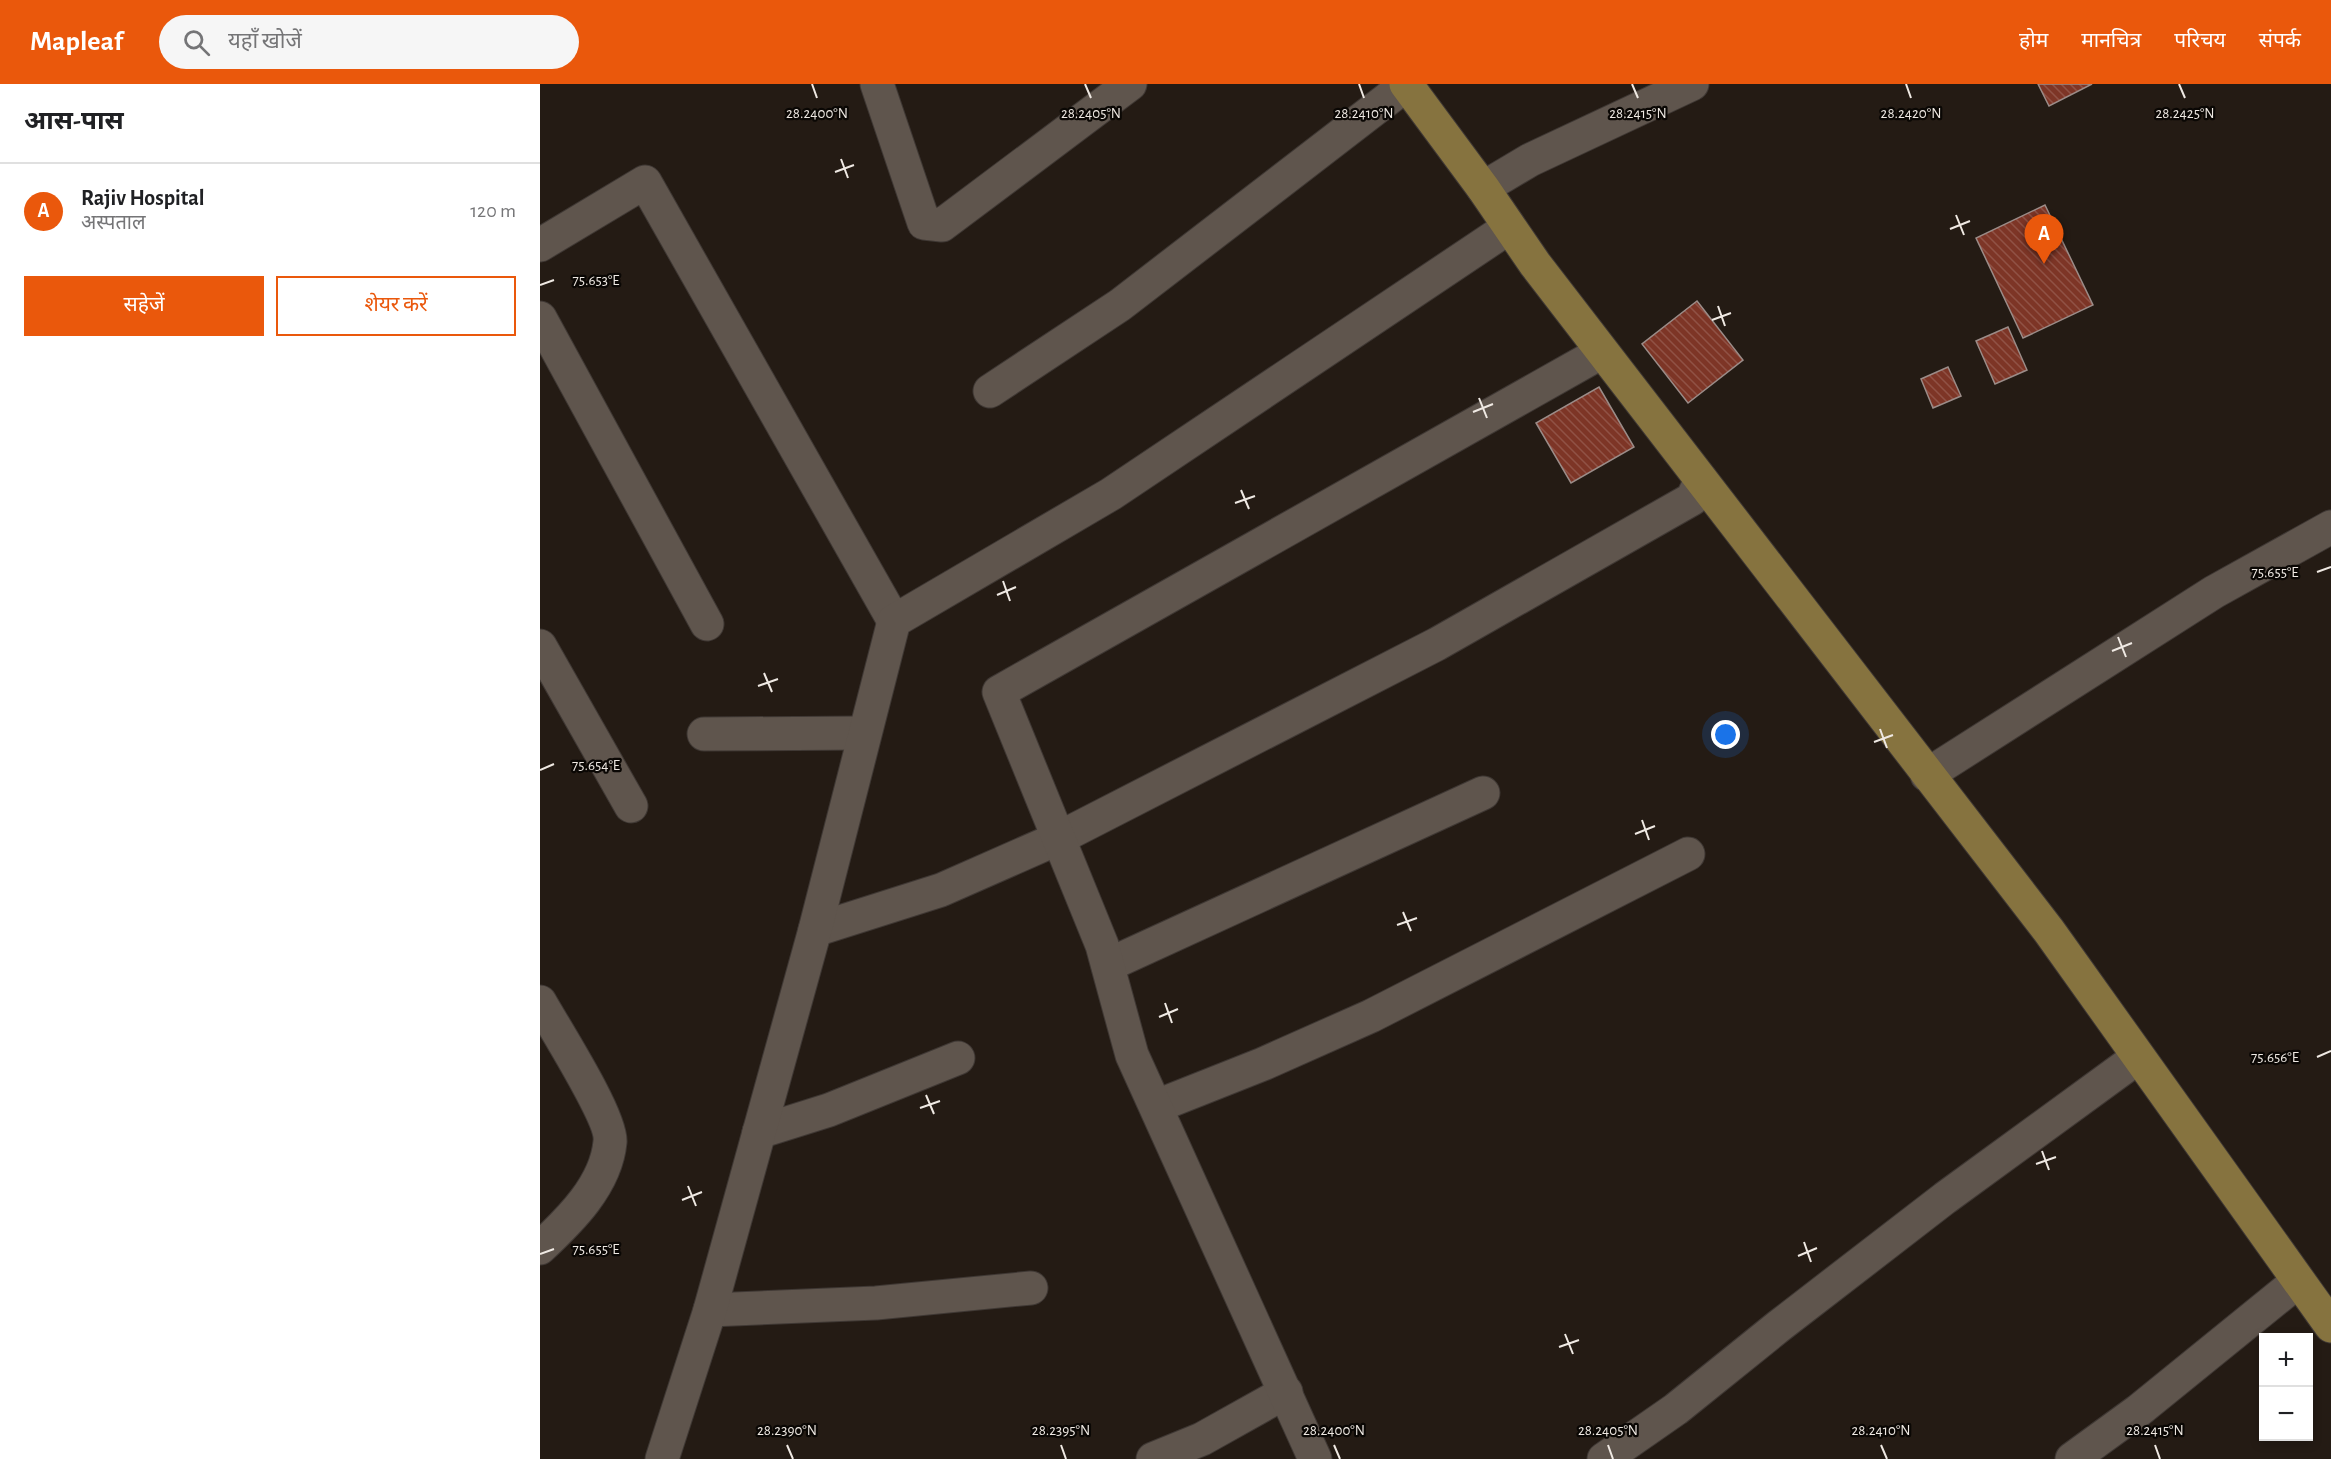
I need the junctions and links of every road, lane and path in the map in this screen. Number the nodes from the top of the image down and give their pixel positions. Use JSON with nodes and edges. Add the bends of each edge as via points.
{"nodes":[{"id":1,"x":877,"y":84,"type":"edge"},
{"id":2,"x":1130,"y":84,"type":"edge"},
{"id":3,"x":1406,"y":84,"type":"edge"},
{"id":4,"x":1692,"y":84,"type":"edge"},
{"id":5,"x":1483,"y":188,"type":"junction"},
{"id":6,"x":1508,"y":228,"type":"junction"},
{"id":7,"x":540,"y":245,"type":"edge"},
{"id":8,"x":540,"y":318,"type":"edge"},
{"id":9,"x":1602,"y":352,"type":"junction"},
{"id":10,"x":990,"y":391,"type":"dead end"},
{"id":11,"x":1701,"y":480,"type":"junction"},
{"id":12,"x":2331,"y":527,"type":"edge"},
{"id":13,"x":894,"y":621,"type":"junction"},
{"id":14,"x":707,"y":624,"type":"dead end"},
{"id":15,"x":540,"y":646,"type":"edge"},
{"id":16,"x":864,"y":732,"type":"junction"},
{"id":17,"x":704,"y":734,"type":"dead end"},
{"id":18,"x":1927,"y":775,"type":"junction"},
{"id":19,"x":1483,"y":793,"type":"dead end"},
{"id":20,"x":631,"y":806,"type":"dead end"},
{"id":21,"x":1059,"y":838,"type":"junction"},
{"id":22,"x":1688,"y":854,"type":"dead end"},
{"id":23,"x":815,"y":930,"type":"junction"},
{"id":24,"x":1107,"y":965,"type":"junction"},
{"id":25,"x":540,"y":1002,"type":"edge"},
{"id":26,"x":958,"y":1058,"type":"dead end"},
{"id":27,"x":2137,"y":1058,"type":"junction"},
{"id":28,"x":1157,"y":1106,"type":"junction"},
{"id":29,"x":759,"y":1132,"type":"junction"},
{"id":30,"x":540,"y":1248,"type":"edge"},
{"id":31,"x":2297,"y":1282,"type":"junction"},
{"id":32,"x":1031,"y":1288,"type":"dead end"},
{"id":33,"x":710,"y":1310,"type":"junction"},
{"id":34,"x":2331,"y":1326,"type":"edge"},
{"id":35,"x":1286,"y":1392,"type":"junction"},
{"id":36,"x":662,"y":1459,"type":"edge"},
{"id":37,"x":1153,"y":1459,"type":"edge"},
{"id":38,"x":1315,"y":1459,"type":"edge"},
{"id":39,"x":1604,"y":1459,"type":"edge"},
{"id":40,"x":2072,"y":1459,"type":"edge"}],
"edges":[{"from":1,"to":2,"type":"street","via":[[924,223],[942,225]]},
{"from":3,"to":5,"type":"main road"},
{"from":3,"to":10,"type":"street","via":[[1120,305]]},
{"from":4,"to":5,"type":"street","via":[[1530,160]]},
{"from":5,"to":6,"type":"main road"},
{"from":6,"to":9,"type":"main road"},
{"from":6,"to":13,"type":"street","via":[[1112,494]]},
{"from":7,"to":13,"type":"street","via":[[645,182]]},
{"from":8,"to":14,"type":"street"},
{"from":9,"to":11,"type":"main road"},
{"from":9,"to":21,"type":"street","via":[[999,692]]},
{"from":11,"to":18,"type":"main road"},
{"from":11,"to":21,"type":"street","via":[[1692,499],[1437,644]]},
{"from":12,"to":18,"type":"street","via":[[2214,592]]},
{"from":13,"to":16,"type":"street"},
{"from":15,"to":20,"type":"street"},
{"from":16,"to":17,"type":"street"},
{"from":16,"to":23,"type":"street"},
{"from":18,"to":27,"type":"main road","via":[[2049,932]]},
{"from":19,"to":24,"type":"street"},
{"from":21,"to":23,"type":"street","via":[[941,890]]},
{"from":21,"to":24,"type":"street"},
{"from":22,"to":28,"type":"street","via":[[1371,1016]]},
{"from":23,"to":29,"type":"street"},
{"from":24,"to":28,"type":"street","via":[[1132,1056]]},
{"from":25,"to":30,"type":"street","via":[[592,1091],[611,1140],[600,1176],[572,1218]]},
{"from":26,"to":29,"type":"street","via":[[829,1110]]},
{"from":27,"to":31,"type":"main road"},
{"from":27,"to":39,"type":"street","via":[[1945,1198],[1676,1409]]},
{"from":28,"to":35,"type":"street"},
{"from":29,"to":33,"type":"street"},
{"from":31,"to":34,"type":"main road"},
{"from":31,"to":40,"type":"street","via":[[2138,1411]]},
{"from":32,"to":33,"type":"street","via":[[876,1303]]},
{"from":33,"to":36,"type":"street"},
{"from":35,"to":37,"type":"street","via":[[1202,1439]]},
{"from":35,"to":38,"type":"street"}]}
